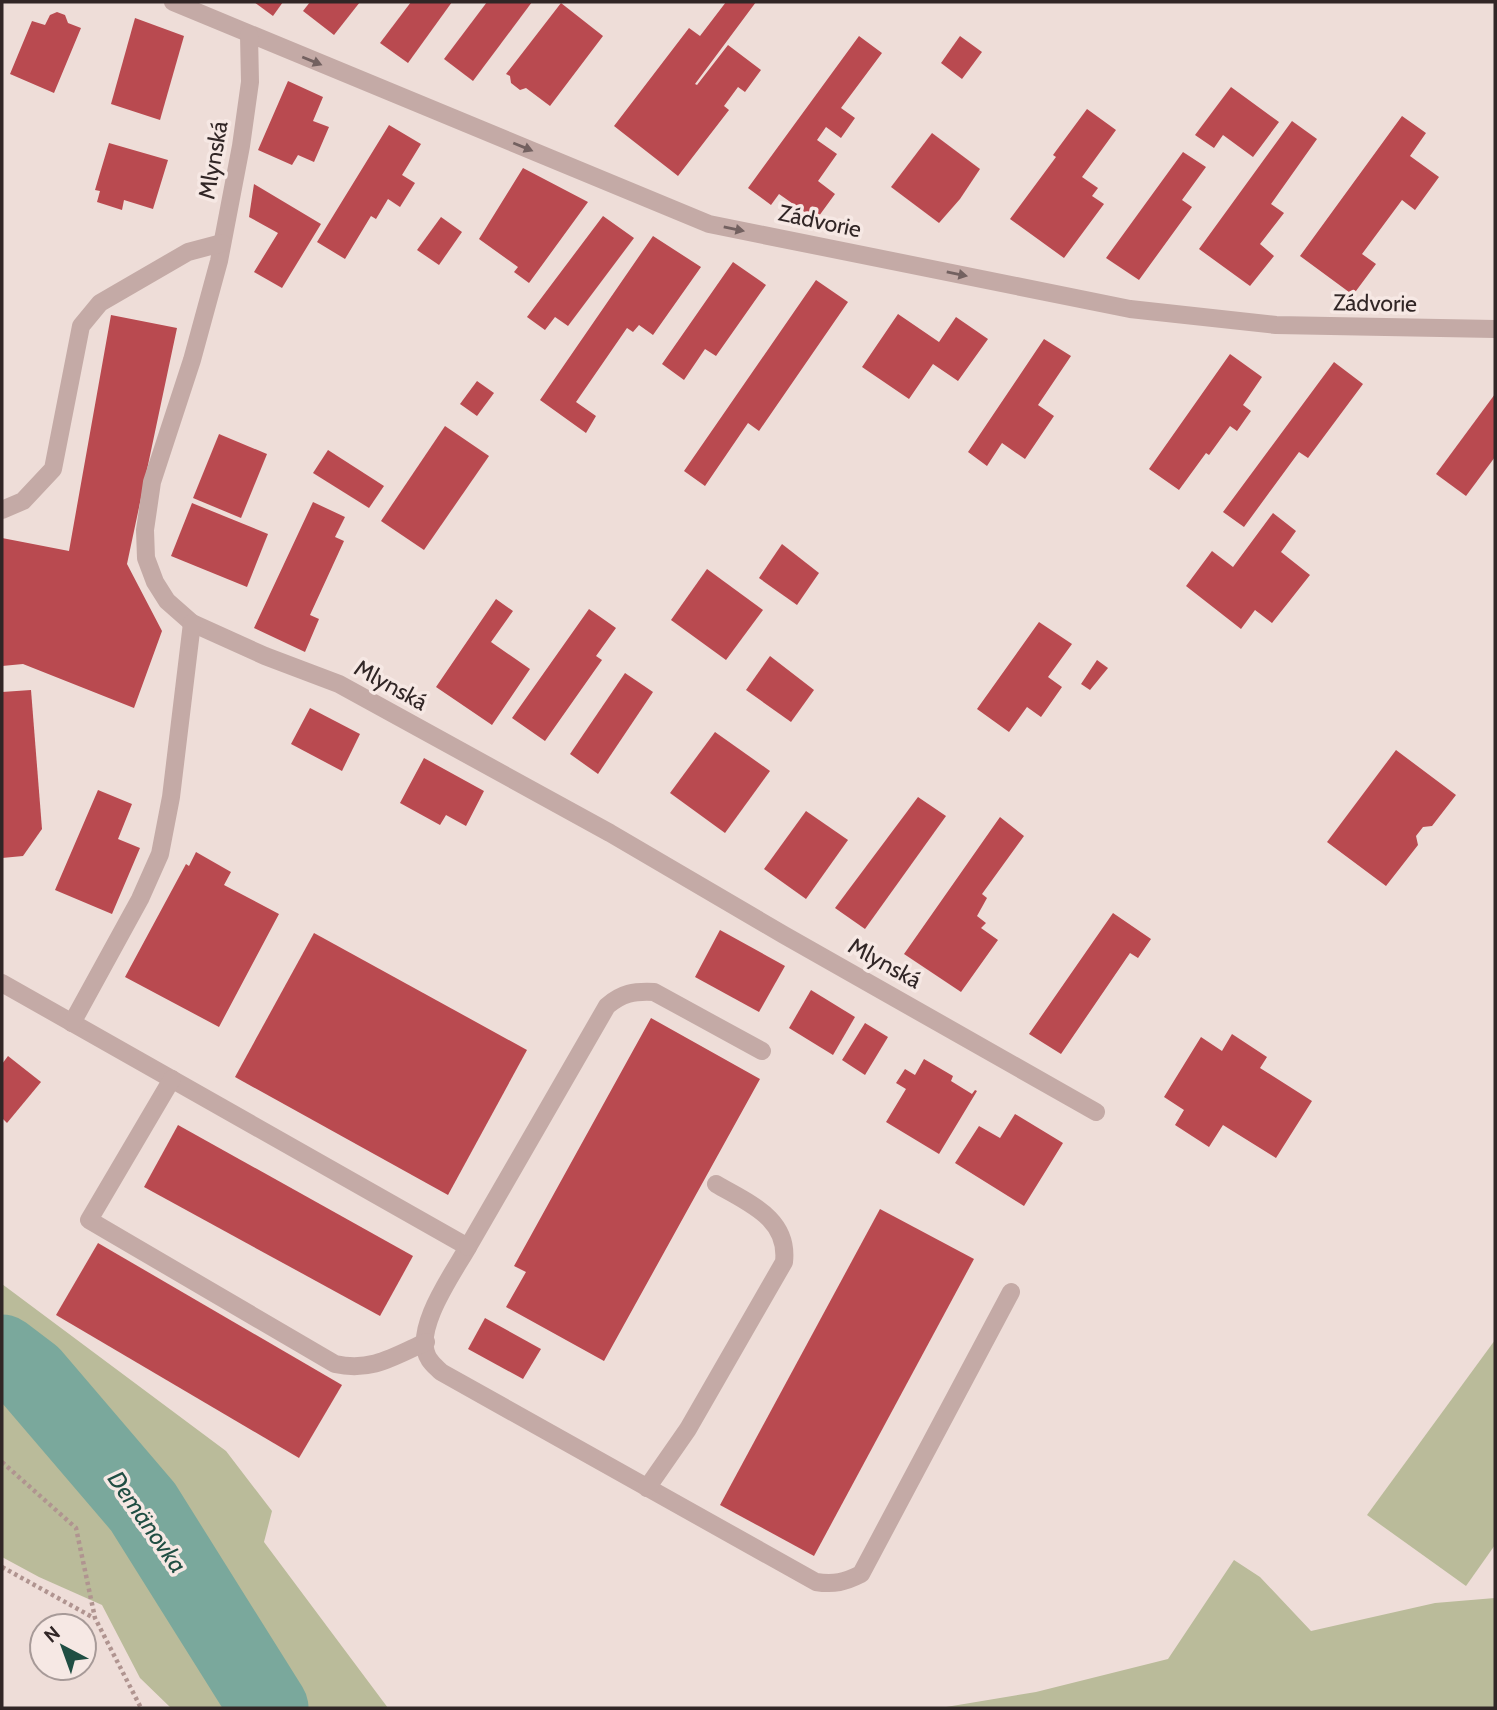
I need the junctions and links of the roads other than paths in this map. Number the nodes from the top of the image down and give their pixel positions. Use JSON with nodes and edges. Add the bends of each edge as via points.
{"nodes":[{"id":1,"x":173,"y":2,"type":"edge"},
{"id":2,"x":249,"y":35,"type":"junction"},
{"id":3,"x":222,"y":243,"type":"junction"},
{"id":4,"x":1495,"y":329,"type":"edge"},
{"id":5,"x":2,"y":510,"type":"edge"},
{"id":6,"x":192,"y":624,"type":"junction"},
{"id":7,"x":2,"y":983,"type":"edge"},
{"id":8,"x":72,"y":1023,"type":"junction"},
{"id":9,"x":762,"y":1051,"type":"dead end"},
{"id":10,"x":172,"y":1079,"type":"junction"},
{"id":11,"x":1096,"y":1112,"type":"dead end"},
{"id":12,"x":716,"y":1184,"type":"dead end"},
{"id":13,"x":468,"y":1247,"type":"junction"},
{"id":14,"x":1011,"y":1292,"type":"dead end"},
{"id":15,"x":426,"y":1342,"type":"junction"},
{"id":16,"x":647,"y":1488,"type":"junction"}],
"edges":[{"from":1,"to":2,"type":"street","name":"Zádvorie"},
{"from":2,"to":3,"type":"street","name":"Mlynská","via":[[248,95]]},
{"from":2,"to":4,"type":"street","name":"Zádvorie","one_way":true,"via":[[709,223],[1130,309],[1276,325]]},
{"from":3,"to":5,"type":"street","via":[[188,252],[100,303],[81,326],[53,469],[23,501]]},
{"from":3,"to":6,"type":"street","name":"Mlynská","via":[[192,360],[152,482],[145,530],[146,558],[155,582],[167,601]]},
{"from":6,"to":8,"type":"street","via":[[160,853]]},
{"from":6,"to":11,"type":"street","name":"Mlynská","via":[[339,684],[621,839]]},
{"from":7,"to":8,"type":"street"},
{"from":8,"to":10,"type":"street"},
{"from":9,"to":13,"type":"street","via":[[653,992],[620,995],[607,1006]]},
{"from":10,"to":13,"type":"street"},
{"from":10,"to":15,"type":"street","via":[[89,1220],[335,1364],[355,1368],[383,1362]]},
{"from":12,"to":16,"type":"street","via":[[772,1220],[785,1247],[783,1262],[688,1429]]},
{"from":13,"to":15,"type":"street","via":[[428,1321]]},
{"from":14,"to":16,"type":"street","via":[[861,1574],[846,1582],[816,1582]]},
{"from":15,"to":16,"type":"street","via":[[428,1358],[441,1372]]}]}
